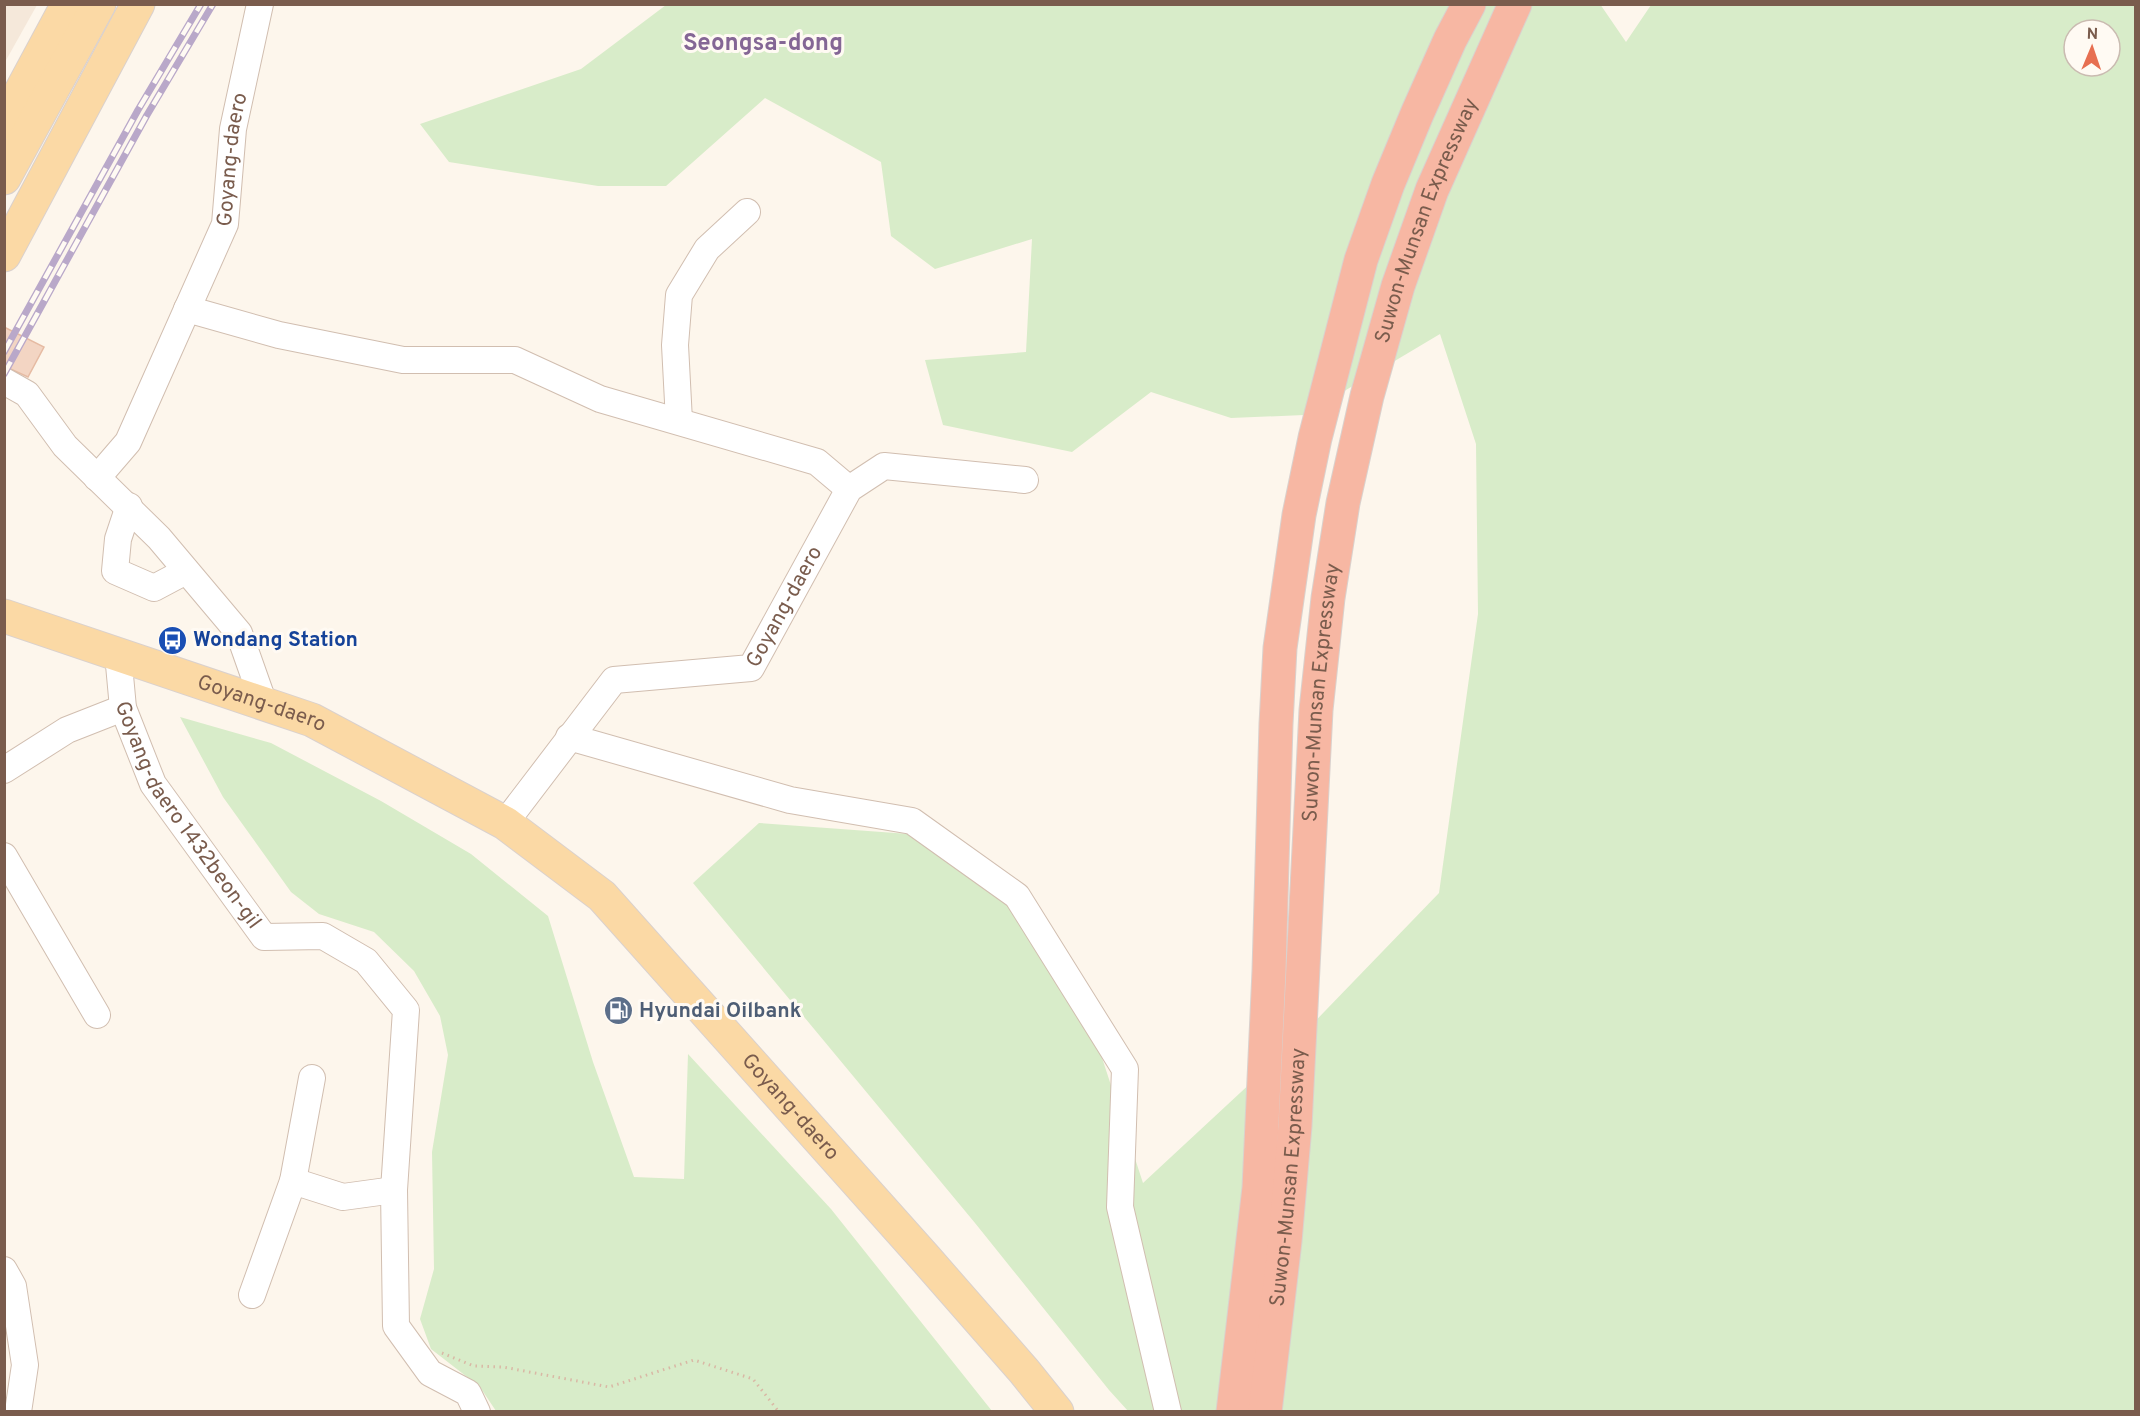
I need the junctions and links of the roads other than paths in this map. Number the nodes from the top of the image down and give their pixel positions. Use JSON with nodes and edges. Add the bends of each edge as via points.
{"nodes":[{"id":1,"x":68,"y":4,"type":"edge"},
{"id":2,"x":99,"y":4,"type":"edge"},
{"id":3,"x":138,"y":4,"type":"edge"},
{"id":4,"x":260,"y":4,"type":"edge"},
{"id":5,"x":1469,"y":4,"type":"edge"},
{"id":6,"x":1515,"y":4,"type":"edge"},
{"id":7,"x":4,"y":123,"type":"edge"},
{"id":8,"x":4,"y":178,"type":"edge"},
{"id":9,"x":747,"y":212,"type":"dead end"},
{"id":10,"x":4,"y":255,"type":"edge"},
{"id":11,"x":187,"y":309,"type":"junction"},
{"id":12,"x":4,"y":381,"type":"edge"},
{"id":13,"x":679,"y":421,"type":"junction"},
{"id":14,"x":97,"y":478,"type":"junction"},
{"id":15,"x":1025,"y":480,"type":"dead end"},
{"id":16,"x":849,"y":489,"type":"junction"},
{"id":17,"x":129,"y":506,"type":"junction"},
{"id":18,"x":186,"y":571,"type":"junction"},
{"id":19,"x":4,"y":616,"type":"edge"},
{"id":20,"x":118,"y":654,"type":"junction"},
{"id":21,"x":264,"y":704,"type":"junction"},
{"id":22,"x":123,"y":708,"type":"junction"},
{"id":23,"x":569,"y":737,"type":"junction"},
{"id":24,"x":4,"y":770,"type":"edge"},
{"id":25,"x":505,"y":823,"type":"junction"},
{"id":26,"x":4,"y":856,"type":"edge"},
{"id":27,"x":97,"y":1015,"type":"dead end"},
{"id":28,"x":312,"y":1078,"type":"dead end"},
{"id":29,"x":293,"y":1181,"type":"junction"},
{"id":30,"x":394,"y":1190,"type":"junction"},
{"id":31,"x":4,"y":1270,"type":"edge"},
{"id":32,"x":252,"y":1295,"type":"dead end"},
{"id":33,"x":18,"y":1412,"type":"edge"},
{"id":34,"x":477,"y":1412,"type":"edge"},
{"id":35,"x":1057,"y":1412,"type":"edge"},
{"id":36,"x":1168,"y":1412,"type":"edge"},
{"id":37,"x":1233,"y":1412,"type":"edge"},
{"id":38,"x":1265,"y":1412,"type":"edge"}],
"edges":[{"from":1,"to":7,"type":"main road"},
{"from":2,"to":8,"type":"main road"},
{"from":3,"to":10,"type":"main road"},
{"from":4,"to":11,"type":"street","name":"Goyang-daero","via":[[233,129],[225,224]]},
{"from":5,"to":37,"type":"highway","name":"Suwon-Munsan Expressway","via":[[1417,114],[1361,260],[1325,394],[1299,515],[1280,648],[1276,713],[1259,1188]]},
{"from":6,"to":38,"type":"highway","name":"Suwon-Munsan Expressway","via":[[1432,190],[1398,286],[1366,396],[1343,503],[1316,710],[1295,1126]]},
{"from":9,"to":13,"type":"street","via":[[707,249],[679,295],[675,345]]},
{"from":11,"to":13,"type":"street","via":[[279,335],[402,360],[515,360],[600,399]]},
{"from":11,"to":14,"type":"street","name":"Goyang-daero","via":[[128,442]]},
{"from":12,"to":14,"type":"street","via":[[27,394],[65,446]]},
{"from":13,"to":16,"type":"street","via":[[817,462]]},
{"from":14,"to":17,"type":"street"},
{"from":15,"to":16,"type":"street","name":"Goyang-daero","via":[[884,466]]},
{"from":16,"to":23,"type":"street","name":"Goyang-daero","via":[[751,668],[614,680]]},
{"from":17,"to":18,"type":"street"},
{"from":17,"to":18,"type":"street","via":[[118,539],[115,571],[154,588]]},
{"from":18,"to":21,"type":"street","via":[[239,633]]},
{"from":19,"to":20,"type":"main road","name":"Goyang-daero"},
{"from":20,"to":21,"type":"main road","name":"Goyang-daero"},
{"from":20,"to":22,"type":"street","name":"Goyang-daero 1432beon-gil"},
{"from":21,"to":25,"type":"main road","name":"Goyang-daero","via":[[312,720]]},
{"from":22,"to":24,"type":"street","via":[[67,730]]},
{"from":22,"to":30,"type":"street","name":"Goyang-daero 1432beon-gil","via":[[153,784],[264,937],[323,936],[366,961],[406,1010]]},
{"from":23,"to":25,"type":"street","name":"Goyang-daero"},
{"from":23,"to":36,"type":"street","via":[[790,800],[912,821],[1017,896],[1125,1069],[1120,1207]]},
{"from":25,"to":35,"type":"main road","name":"Goyang-daero","via":[[602,896]]},
{"from":26,"to":27,"type":"street"},
{"from":28,"to":29,"type":"street"},
{"from":29,"to":30,"type":"street","via":[[344,1197]]},
{"from":29,"to":32,"type":"street"},
{"from":30,"to":34,"type":"street","name":"Goyang-daero 1432beon-gil","via":[[396,1326],[430,1373],[468,1393]]},
{"from":31,"to":33,"type":"street","via":[[13,1286],[26,1365]]}]}
